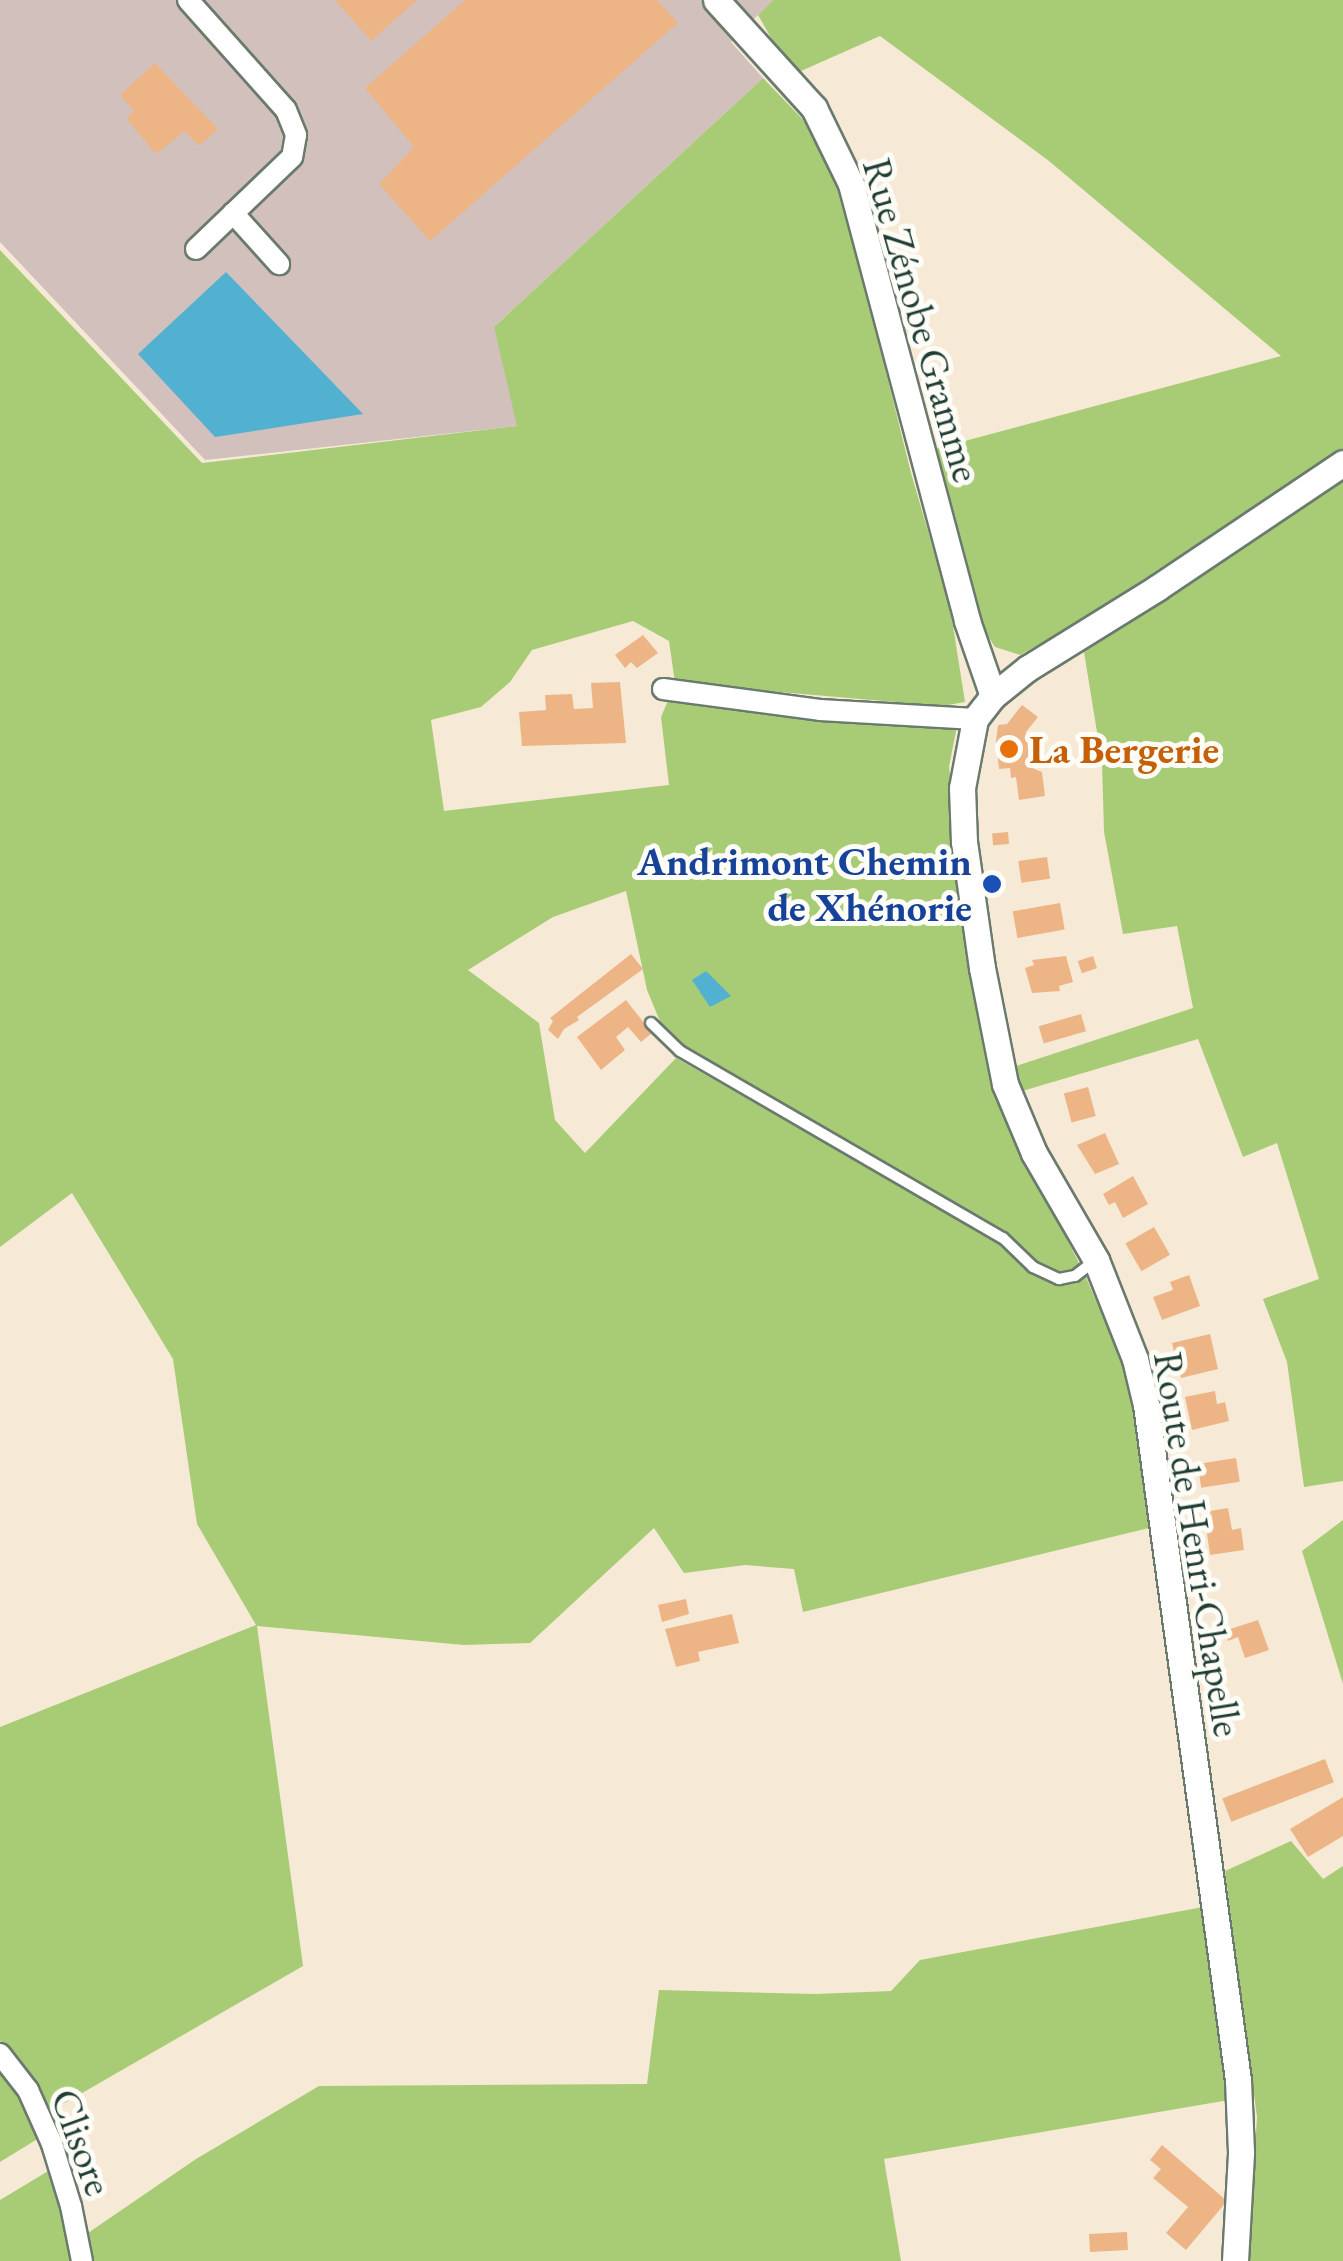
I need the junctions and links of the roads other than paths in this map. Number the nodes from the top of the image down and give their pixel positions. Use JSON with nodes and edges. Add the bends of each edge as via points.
{"nodes":[{"id":1,"x":188,"y":0,"type":"edge"},
{"id":2,"x":716,"y":0,"type":"edge"},
{"id":3,"x":233,"y":213,"type":"junction"},
{"id":4,"x":196,"y":249,"type":"dead end"},
{"id":5,"x":278,"y":264,"type":"dead end"},
{"id":6,"x":1343,"y":464,"type":"edge"},
{"id":7,"x":663,"y":689,"type":"dead end"},
{"id":8,"x":993,"y":696,"type":"junction"},
{"id":9,"x":975,"y":719,"type":"junction"},
{"id":10,"x":650,"y":1024,"type":"dead end"},
{"id":11,"x":1096,"y":1260,"type":"junction"},
{"id":12,"x":0,"y":2054,"type":"edge"},
{"id":13,"x":82,"y":2261,"type":"edge"},
{"id":14,"x":1235,"y":2261,"type":"edge"}],
"edges":[{"from":1,"to":3,"type":"street","via":[[286,110],[296,135],[292,158]]},
{"from":2,"to":8,"type":"street","name":"Rue Zénobe Gramme","via":[[814,108],[852,184],[967,621]]},
{"from":3,"to":4,"type":"street"},
{"from":3,"to":5,"type":"street"},
{"from":6,"to":8,"type":"street","name":"Route de Henri-Chapelle"},
{"from":7,"to":9,"type":"street","via":[[820,710]]},
{"from":8,"to":9,"type":"street","name":"Route de Henri-Chapelle"},
{"from":9,"to":11,"type":"street","name":"Route de Henri-Chapelle","via":[[962,788],[964,842],[1004,1078],[1034,1153]]},
{"from":10,"to":11,"type":"lane","via":[[680,1051],[1003,1238],[1033,1267],[1060,1279]]},
{"from":11,"to":14,"type":"street","name":"Route de Henri-Chapelle","via":[[1146,1405],[1238,2080]]},
{"from":12,"to":13,"type":"street","name":"Clisore","via":[[28,2090],[52,2144]]}]}
